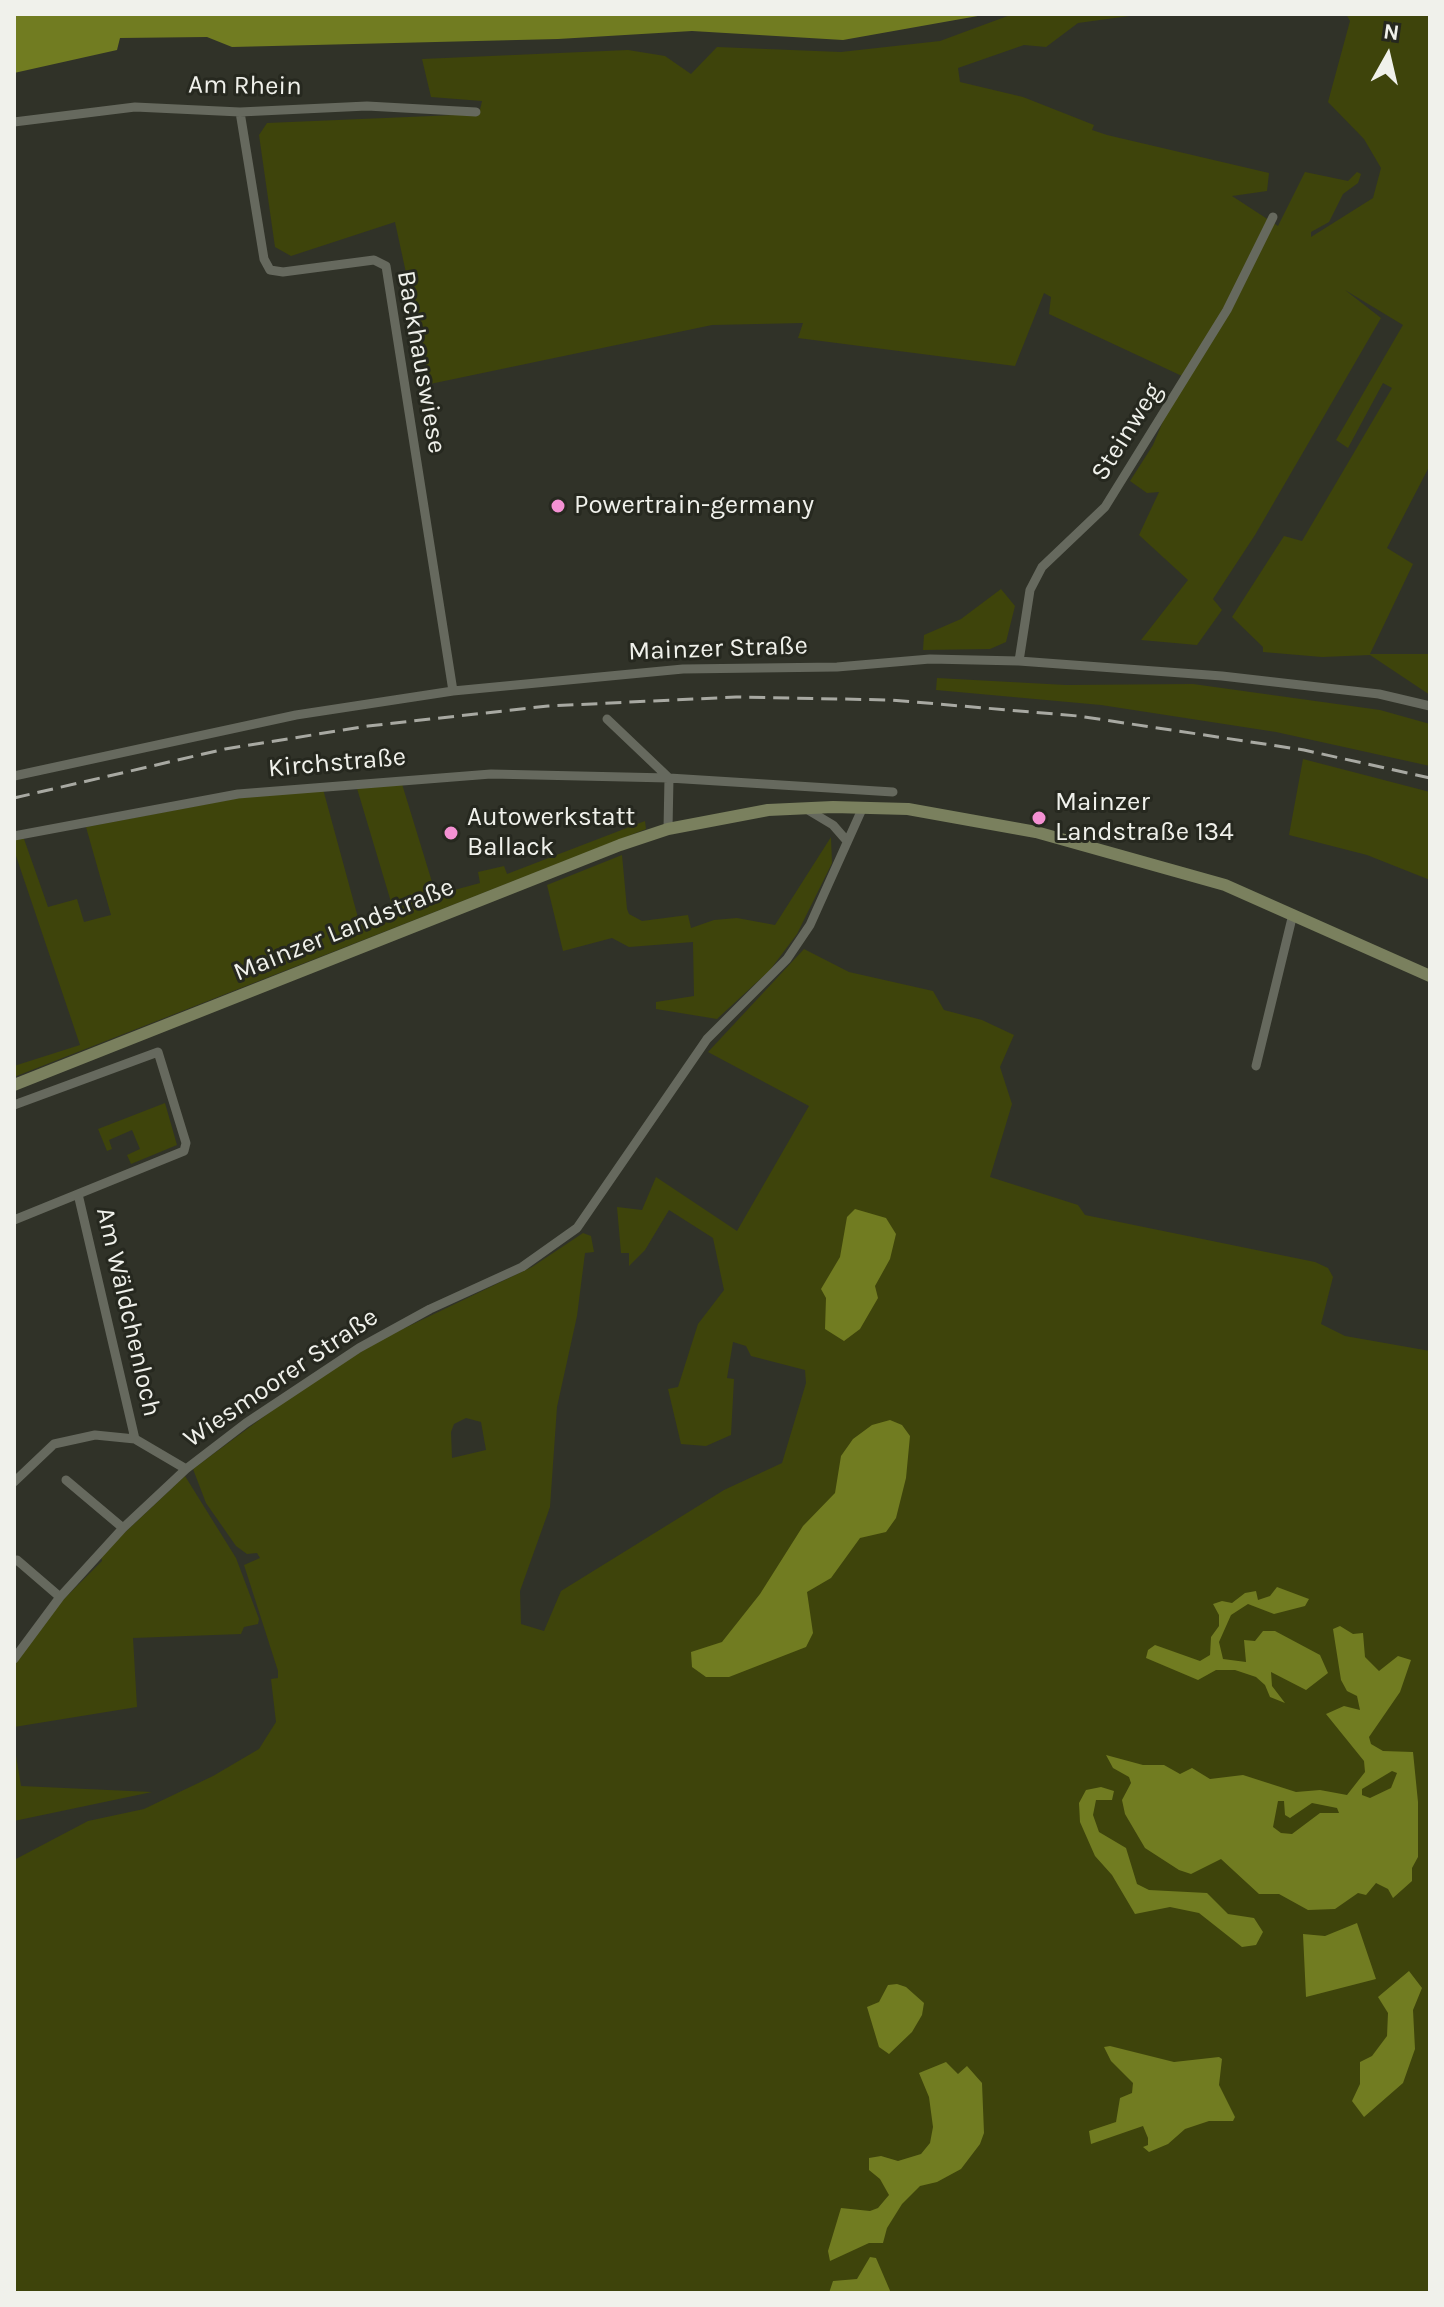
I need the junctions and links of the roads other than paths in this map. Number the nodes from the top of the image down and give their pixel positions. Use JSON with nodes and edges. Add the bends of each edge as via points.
{"nodes":[{"id":1,"x":240,"y":112,"type":"junction"},
{"id":2,"x":476,"y":112,"type":"dead end"},
{"id":3,"x":14,"y":122,"type":"edge"},
{"id":4,"x":1273,"y":217,"type":"dead end"},
{"id":5,"x":1019,"y":661,"type":"junction"},
{"id":6,"x":453,"y":691,"type":"junction"},
{"id":7,"x":1430,"y":706,"type":"edge"},
{"id":8,"x":607,"y":719,"type":"dead end"},
{"id":9,"x":14,"y":776,"type":"edge"},
{"id":10,"x":669,"y":778,"type":"junction"},
{"id":11,"x":893,"y":792,"type":"dead end"},
{"id":12,"x":863,"y":807,"type":"junction"},
{"id":13,"x":801,"y":808,"type":"junction"},
{"id":14,"x":668,"y":829,"type":"junction"},
{"id":15,"x":14,"y":836,"type":"edge"},
{"id":16,"x":847,"y":841,"type":"junction"},
{"id":17,"x":1293,"y":914,"type":"junction"},
{"id":18,"x":1430,"y":976,"type":"edge"},
{"id":19,"x":1256,"y":1066,"type":"dead end"},
{"id":20,"x":14,"y":1085,"type":"edge"},
{"id":21,"x":14,"y":1105,"type":"edge"},
{"id":22,"x":78,"y":1194,"type":"junction"},
{"id":23,"x":14,"y":1220,"type":"edge"},
{"id":24,"x":135,"y":1439,"type":"junction"},
{"id":25,"x":186,"y":1469,"type":"junction"},
{"id":26,"x":66,"y":1480,"type":"dead end"},
{"id":27,"x":14,"y":1482,"type":"edge"},
{"id":28,"x":123,"y":1528,"type":"junction"},
{"id":29,"x":17,"y":1560,"type":"dead end"},
{"id":30,"x":60,"y":1597,"type":"junction"},
{"id":31,"x":14,"y":1659,"type":"edge"}],
"edges":[{"from":1,"to":2,"type":"street","name":"Am Rhein","via":[[367,106]]},
{"from":1,"to":3,"type":"street","name":"Am Rhein","via":[[135,107]]},
{"from":1,"to":6,"type":"street","name":"Backhauswiese","via":[[270,270],[374,260],[386,266]]},
{"from":4,"to":5,"type":"street","name":"Steinweg","via":[[1227,310],[1105,507],[1042,567],[1030,590]]},
{"from":5,"to":6,"type":"street","name":"Mainzer Straße","via":[[930,659],[837,667],[683,669]]},
{"from":5,"to":7,"type":"street","name":"Mainzer Straße","via":[[1222,676],[1379,694]]},
{"from":6,"to":9,"type":"street","name":"Mainzer Straße","via":[[220,729]]},
{"from":8,"to":10,"type":"street"},
{"from":10,"to":11,"type":"street","name":"Kirchstraße"},
{"from":10,"to":14,"type":"street"},
{"from":10,"to":15,"type":"street","name":"Kirchstraße","via":[[405,778],[238,794]]},
{"from":12,"to":13,"type":"main road","name":"Mainzer Landstraße"},
{"from":12,"to":16,"type":"street","name":"Wiesmoorer Straße"},
{"from":12,"to":17,"type":"main road","name":"Mainzer Landstraße","via":[[943,814],[1036,832],[1198,875]]},
{"from":13,"to":14,"type":"main road","name":"Mainzer Landstraße"},
{"from":13,"to":16,"type":"street","via":[[833,825]]},
{"from":14,"to":20,"type":"main road","name":"Mainzer Landstraße"},
{"from":16,"to":25,"type":"street","name":"Wiesmoorer Straße","via":[[810,925],[787,959],[707,1039],[577,1228],[551,1250],[359,1348]]},
{"from":17,"to":18,"type":"main road","name":"Mainzer Landstraße"},
{"from":17,"to":19,"type":"street"},
{"from":21,"to":22,"type":"street","via":[[158,1052],[184,1151]]},
{"from":22,"to":23,"type":"street"},
{"from":22,"to":24,"type":"street","name":"Am Wäldchenloch"},
{"from":24,"to":25,"type":"street"},
{"from":24,"to":27,"type":"street","via":[[114,1435],[54,1444]]},
{"from":25,"to":28,"type":"street","name":"Wiesmoorer Straße"},
{"from":26,"to":28,"type":"street"},
{"from":28,"to":30,"type":"street","name":"Wiesmoorer Straße"},
{"from":29,"to":30,"type":"street"},
{"from":30,"to":31,"type":"street","name":"Wiesmoorer Straße"}]}
